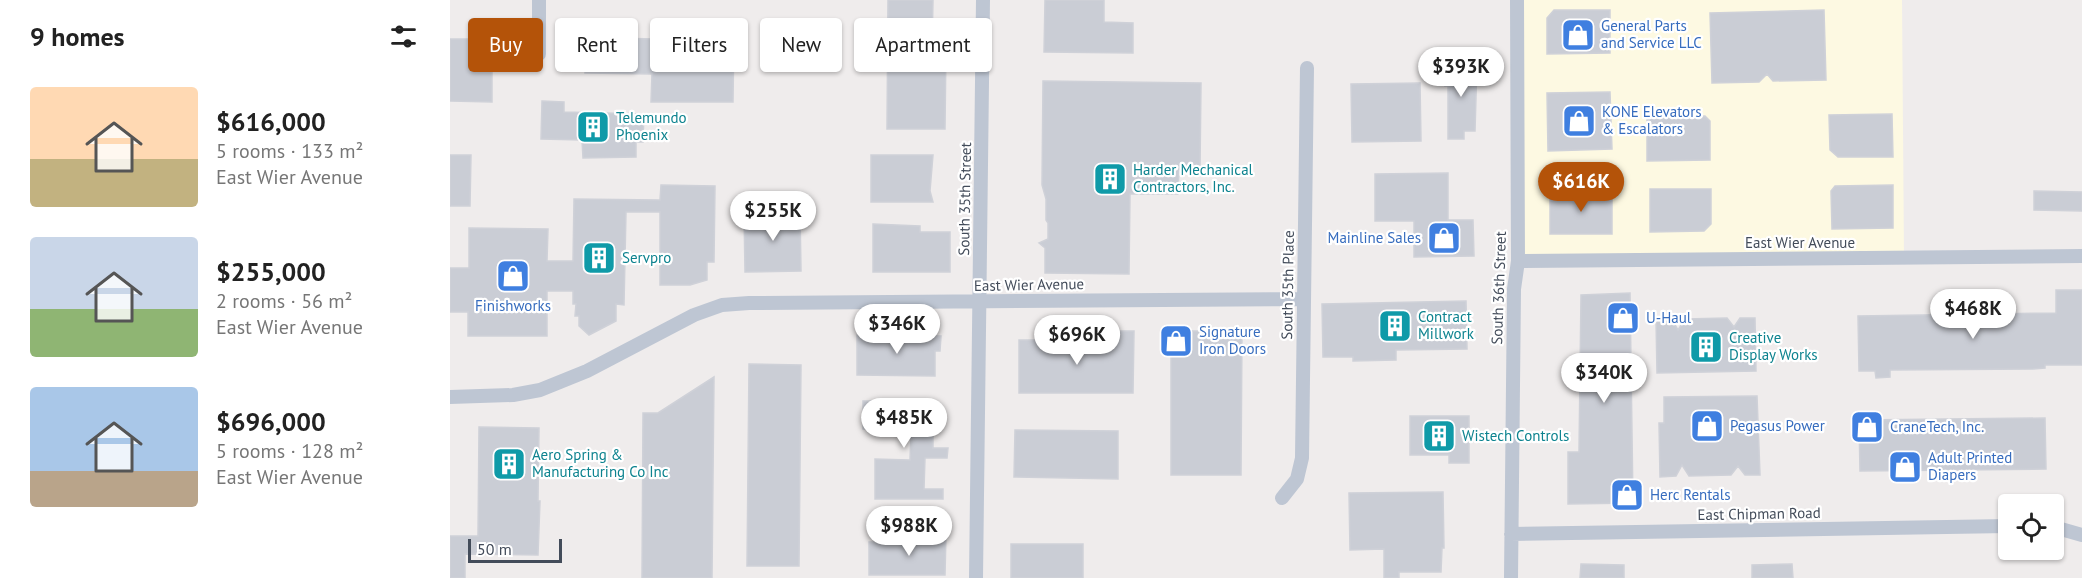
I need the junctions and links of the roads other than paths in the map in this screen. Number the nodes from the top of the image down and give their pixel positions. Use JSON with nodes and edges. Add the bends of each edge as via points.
{"nodes":[{"id":1,"x":539,"y":0,"type":"edge"},
{"id":2,"x":983,"y":0,"type":"edge"},
{"id":3,"x":1516,"y":0,"type":"edge"},
{"id":4,"x":539,"y":18,"type":"edge"},
{"id":5,"x":1307,"y":68,"type":"dead end"},
{"id":6,"x":2082,"y":256,"type":"edge"},
{"id":7,"x":1518,"y":261,"type":"junction"},
{"id":8,"x":1304,"y":299,"type":"junction"},
{"id":9,"x":980,"y":302,"type":"junction"},
{"id":10,"x":450,"y":397,"type":"edge"},
{"id":11,"x":1282,"y":498,"type":"dead end"},
{"id":12,"x":1998,"y":526,"type":"edge"},
{"id":13,"x":2064,"y":530,"type":"edge"},
{"id":14,"x":1511,"y":534,"type":"junction"},
{"id":15,"x":2082,"y":535,"type":"edge"},
{"id":16,"x":976,"y":578,"type":"edge"},
{"id":17,"x":1510,"y":578,"type":"edge"}],
"edges":[{"from":1,"to":4,"type":"street"},
{"from":2,"to":9,"type":"street","name":"South 35th Street"},
{"from":3,"to":7,"type":"street","name":"South 36th Street"},
{"from":5,"to":8,"type":"street","name":"South 35th Place"},
{"from":6,"to":7,"type":"street","name":"East Wier Avenue"},
{"from":7,"to":14,"type":"street","name":"South 36th Street","via":[[1514,289]]},
{"from":8,"to":9,"type":"street","name":"East Wier Avenue"},
{"from":8,"to":11,"type":"street","name":"South 35th Place","via":[[1302,458],[1297,479]]},
{"from":9,"to":10,"type":"street","name":"East Wier Avenue","via":[[722,305],[688,317],[587,371],[540,390]]},
{"from":9,"to":16,"type":"street","name":"South 35th Street"},
{"from":12,"to":14,"type":"street","name":"East Chipman Road"},
{"from":13,"to":15,"type":"street"},
{"from":14,"to":17,"type":"street","name":"South 36th Street"}]}
